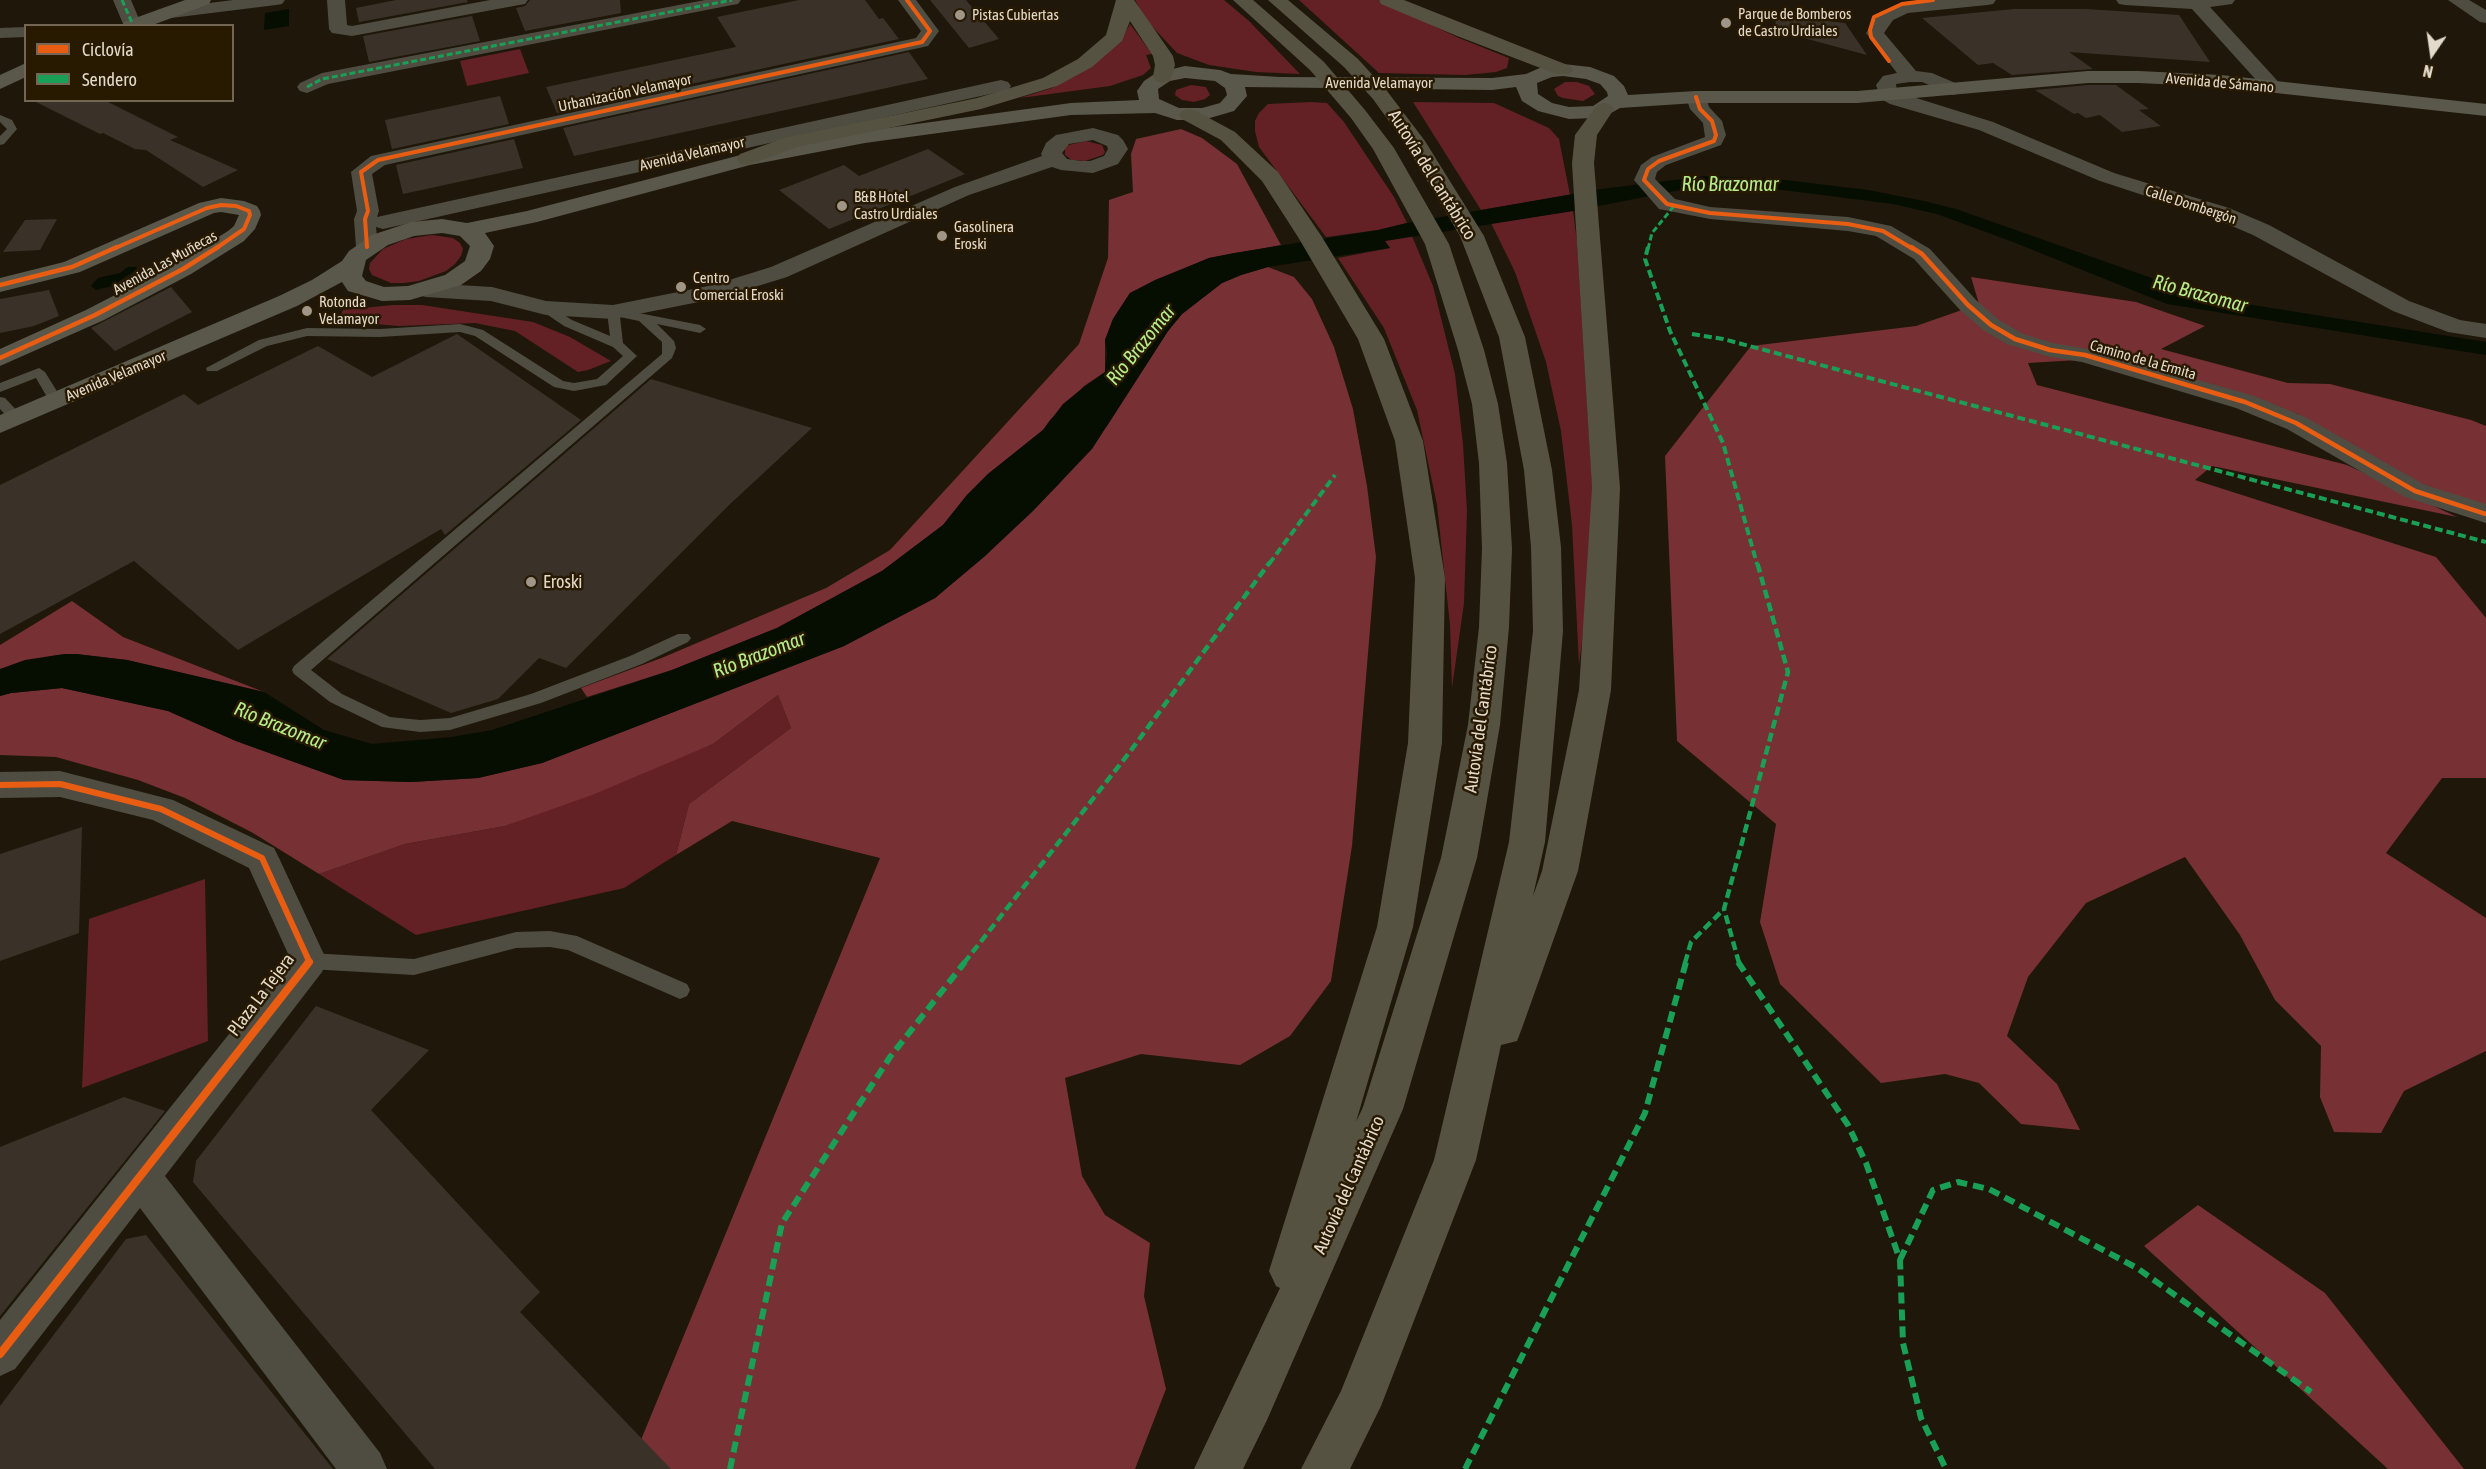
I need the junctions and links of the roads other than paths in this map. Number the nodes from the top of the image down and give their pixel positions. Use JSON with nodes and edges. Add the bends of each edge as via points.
{"nodes":[{"id":1,"x":122,"y":0,"type":"edge"},
{"id":2,"x":202,"y":0,"type":"edge"},
{"id":3,"x":276,"y":0,"type":"edge"},
{"id":4,"x":336,"y":0,"type":"edge"},
{"id":5,"x":519,"y":0,"type":"edge"},
{"id":6,"x":732,"y":0,"type":"edge"},
{"id":7,"x":907,"y":0,"type":"edge"},
{"id":8,"x":1242,"y":0,"type":"edge"},
{"id":9,"x":1277,"y":0,"type":"edge"},
{"id":10,"x":1388,"y":0,"type":"edge"},
{"id":11,"x":1986,"y":0,"type":"edge"},
{"id":12,"x":2125,"y":0,"type":"edge"},
{"id":13,"x":2226,"y":0,"type":"edge"},
{"id":14,"x":2457,"y":0,"type":"edge"},
{"id":15,"x":1126,"y":1,"type":"edge"},
{"id":16,"x":2194,"y":2,"type":"edge"},
{"id":17,"x":163,"y":14,"type":"junction"},
{"id":18,"x":2486,"y":18,"type":"edge"},
{"id":19,"x":132,"y":24,"type":"edge"},
{"id":20,"x":135,"y":24,"type":"edge"},
{"id":21,"x":24,"y":32,"type":"edge"},
{"id":22,"x":0,"y":33,"type":"edge"},
{"id":23,"x":24,"y":70,"type":"edge"},
{"id":24,"x":1563,"y":70,"type":"junction"},
{"id":25,"x":1910,"y":76,"type":"junction"},
{"id":26,"x":1229,"y":80,"type":"junction"},
{"id":27,"x":1156,"y":81,"type":"junction"},
{"id":28,"x":0,"y":83,"type":"edge"},
{"id":29,"x":1001,"y":86,"type":"dead end"},
{"id":30,"x":307,"y":87,"type":"dead end"},
{"id":31,"x":1529,"y":88,"type":"junction"},
{"id":32,"x":2274,"y":88,"type":"junction"},
{"id":33,"x":1953,"y":89,"type":"junction"},
{"id":34,"x":1888,"y":95,"type":"junction"},
{"id":35,"x":1696,"y":97,"type":"junction"},
{"id":36,"x":1610,"y":98,"type":"junction"},
{"id":37,"x":1234,"y":101,"type":"junction"},
{"id":38,"x":1157,"y":107,"type":"junction"},
{"id":39,"x":2486,"y":110,"type":"edge"},
{"id":40,"x":1189,"y":115,"type":"junction"},
{"id":41,"x":0,"y":118,"type":"edge"},
{"id":42,"x":865,"y":137,"type":"junction"},
{"id":43,"x":0,"y":142,"type":"edge"},
{"id":44,"x":748,"y":159,"type":"junction"},
{"id":45,"x":1054,"y":159,"type":"dead end"},
{"id":46,"x":376,"y":217,"type":"junction"},
{"id":47,"x":411,"y":229,"type":"junction"},
{"id":48,"x":475,"y":238,"type":"junction"},
{"id":49,"x":359,"y":256,"type":"junction"},
{"id":50,"x":465,"y":273,"type":"junction"},
{"id":51,"x":0,"y":285,"type":"edge"},
{"id":52,"x":426,"y":290,"type":"junction"},
{"id":53,"x":370,"y":292,"type":"junction"},
{"id":54,"x":492,"y":294,"type":"junction"},
{"id":55,"x":546,"y":308,"type":"junction"},
{"id":56,"x":613,"y":312,"type":"junction"},
{"id":57,"x":645,"y":320,"type":"junction"},
{"id":58,"x":232,"y":326,"type":"junction"},
{"id":59,"x":700,"y":329,"type":"dead end"},
{"id":60,"x":2486,"y":331,"type":"edge"},
{"id":61,"x":617,"y":344,"type":"junction"},
{"id":62,"x":3,"y":355,"type":"edge"},
{"id":63,"x":212,"y":368,"type":"dead end"},
{"id":64,"x":1,"y":387,"type":"edge"},
{"id":65,"x":56,"y":401,"type":"junction"},
{"id":66,"x":5,"y":415,"type":"edge"},
{"id":67,"x":2486,"y":514,"type":"edge"},
{"id":68,"x":683,"y":638,"type":"dead end"},
{"id":69,"x":0,"y":785,"type":"edge"},
{"id":70,"x":309,"y":961,"type":"junction"},
{"id":71,"x":680,"y":990,"type":"dead end"},
{"id":72,"x":1455,"y":1160,"type":"junction"},
{"id":73,"x":140,"y":1176,"type":"junction"},
{"id":74,"x":0,"y":1354,"type":"edge"},
{"id":75,"x":1251,"y":1404,"type":"junction"},
{"id":76,"x":364,"y":1469,"type":"edge"},
{"id":77,"x":1218,"y":1469,"type":"edge"},
{"id":78,"x":1325,"y":1469,"type":"edge"}],
"edges":[{"from":1,"to":19,"type":"street"},
{"from":2,"to":17,"type":"street"},
{"from":3,"to":17,"type":"street"},
{"from":4,"to":5,"type":"street","via":[[338,29],[352,31]]},
{"from":6,"to":30,"type":"street","via":[[322,79]]},
{"from":7,"to":46,"type":"street","name":"Urbanización Velamayor","via":[[930,31],[922,42],[378,160],[362,172],[363,193]]},
{"from":8,"to":75,"type":"highway","name":"Autovía del Cantábrico","via":[[1317,66],[1359,114],[1383,148],[1437,244],[1485,404],[1493,463],[1497,549],[1484,725],[1460,858],[1383,1109]]},
{"from":9,"to":72,"type":"highway","name":"Autovía del Cantábrico","via":[[1351,63],[1397,117],[1464,222],[1512,337],[1538,470],[1546,547],[1548,631],[1527,842]]},
{"from":10,"to":24,"type":"highway"},
{"from":11,"to":25,"type":"street","via":[[1904,8],[1886,16],[1875,33]]},
{"from":12,"to":16,"type":"street"},
{"from":13,"to":16,"type":"street"},
{"from":14,"to":18,"type":"street"},
{"from":15,"to":27,"type":"highway","via":[[1163,56],[1165,65]]},
{"from":15,"to":44,"type":"highway","via":[[1115,37],[1085,63],[1050,82],[981,103],[791,142]]},
{"from":16,"to":32,"type":"street"},
{"from":17,"to":20,"type":"street"},
{"from":21,"to":22,"type":"street"},
{"from":23,"to":28,"type":"street"},
{"from":24,"to":31,"type":"street","via":[[1549,71]]},
{"from":24,"to":36,"type":"street","via":[[1590,73]]},
{"from":25,"to":33,"type":"street","name":"Avenida de Sámano","via":[[1925,77]]},
{"from":25,"to":34,"type":"street","via":[[1890,80],[1886,85]]},
{"from":26,"to":27,"type":"street","name":"Avenida Velamayor","via":[[1197,72]]},
{"from":26,"to":31,"type":"street","name":"Avenida Velamayor","via":[[1492,84]]},
{"from":26,"to":37,"type":"street","via":[[1237,90]]},
{"from":27,"to":38,"type":"street","via":[[1147,97]]},
{"from":27,"to":42,"type":"street","name":"Avenida Velamayor","via":[[1124,92],[894,126]]},
{"from":29,"to":46,"type":"street","name":"Avenida Velamayor"},
{"from":31,"to":36,"type":"street","name":"Avenida de Sámano","via":[[1535,102],[1556,111],[1582,113]]},
{"from":31,"to":37,"type":"street","name":"Avenida Velamayor","via":[[1303,90],[1261,93]]},
{"from":32,"to":33,"type":"street","name":"Avenida de Sámano","via":[[2178,78],[2108,77]]},
{"from":32,"to":39,"type":"street","name":"Avenida de Sámano"},
{"from":33,"to":34,"type":"street","name":"Avenida de Sámano"},
{"from":34,"to":35,"type":"street","name":"Avenida de Sámano"},
{"from":34,"to":60,"type":"street","name":"Calle Dombergón","via":[[1986,126],[2142,190],[2222,213],[2401,306],[2456,327]]},
{"from":35,"to":36,"type":"street","name":"Avenida de Sámano"},
{"from":35,"to":67,"type":"street","name":"Camino de la Ermita","via":[[1716,135],[1714,141],[1659,161],[1648,170],[1644,180],[1667,204],[1710,213],[1848,224],[1882,231],[1922,254],[1968,305],[2015,339],[2245,402],[2296,423],[2415,491]]},
{"from":36,"to":72,"type":"highway","via":[[1586,135],[1583,163],[1606,488],[1595,690],[1560,872]]},
{"from":37,"to":40,"type":"street","name":"Avenida Velamayor","via":[[1217,111]]},
{"from":38,"to":40,"type":"street","name":"Avenida Velamayor"},
{"from":38,"to":42,"type":"street","name":"Avenida Velamayor","via":[[1071,109]]},
{"from":40,"to":75,"type":"highway","via":[[1216,128],[1270,177],[1371,339],[1409,441],[1430,578],[1425,743],[1395,927]]},
{"from":41,"to":43,"type":"lane","via":[[12,129]]},
{"from":42,"to":44,"type":"street","name":"Avenida Velamayor"},
{"from":44,"to":48,"type":"street","name":"Avenida Velamayor","via":[[529,218]]},
{"from":45,"to":56,"type":"street","via":[[962,191],[756,280]]},
{"from":46,"to":47,"type":"street"},
{"from":46,"to":49,"type":"street","name":"Urbanización Velamayor","via":[[365,219]]},
{"from":47,"to":48,"type":"street","via":[[442,226]]},
{"from":47,"to":49,"type":"street"},
{"from":48,"to":50,"type":"street","via":[[478,260]]},
{"from":49,"to":53,"type":"street","via":[[350,276],[357,286]]},
{"from":49,"to":58,"type":"street","name":"Avenida Velamayor","via":[[321,285]]},
{"from":50,"to":52,"type":"street"},
{"from":50,"to":54,"type":"street"},
{"from":51,"to":62,"type":"street","name":"Avenida Las Muñecas","via":[[72,267],[207,208],[236,206],[250,215],[244,229],[215,250],[95,315]]},
{"from":52,"to":53,"type":"street"},
{"from":52,"to":54,"type":"street"},
{"from":53,"to":58,"type":"street","name":"Avenida Velamayor"},
{"from":54,"to":55,"type":"street"},
{"from":55,"to":56,"type":"street"},
{"from":55,"to":61,"type":"lane","via":[[568,323]]},
{"from":56,"to":57,"type":"lane"},
{"from":56,"to":61,"type":"lane"},
{"from":57,"to":59,"type":"lane"},
{"from":57,"to":68,"type":"lane","via":[[668,341],[668,356],[300,670],[336,698],[388,723],[450,724],[535,699]]},
{"from":58,"to":65,"type":"street","name":"Avenida Velamayor"},
{"from":61,"to":63,"type":"lane","via":[[632,356],[600,382],[574,387],[559,384],[480,333],[460,328],[307,332],[263,343]]},
{"from":64,"to":65,"type":"lane","via":[[39,372]]},
{"from":65,"to":66,"type":"street","name":"Avenida Velamayor"},
{"from":69,"to":70,"type":"street","name":"Plaza La Tejera","via":[[60,784],[161,809],[262,858]]},
{"from":70,"to":71,"type":"lane","via":[[414,967],[516,940],[550,939],[570,942]]},
{"from":70,"to":73,"type":"street","name":"Plaza La Tejera"},
{"from":72,"to":78,"type":"highway","name":"Autovía del Cantábrico","via":[[1358,1406]]},
{"from":73,"to":74,"type":"street","name":"Plaza La Tejera"},
{"from":73,"to":76,"type":"street"},
{"from":75,"to":77,"type":"highway","name":"Autovía del Cantábrico"}]}
